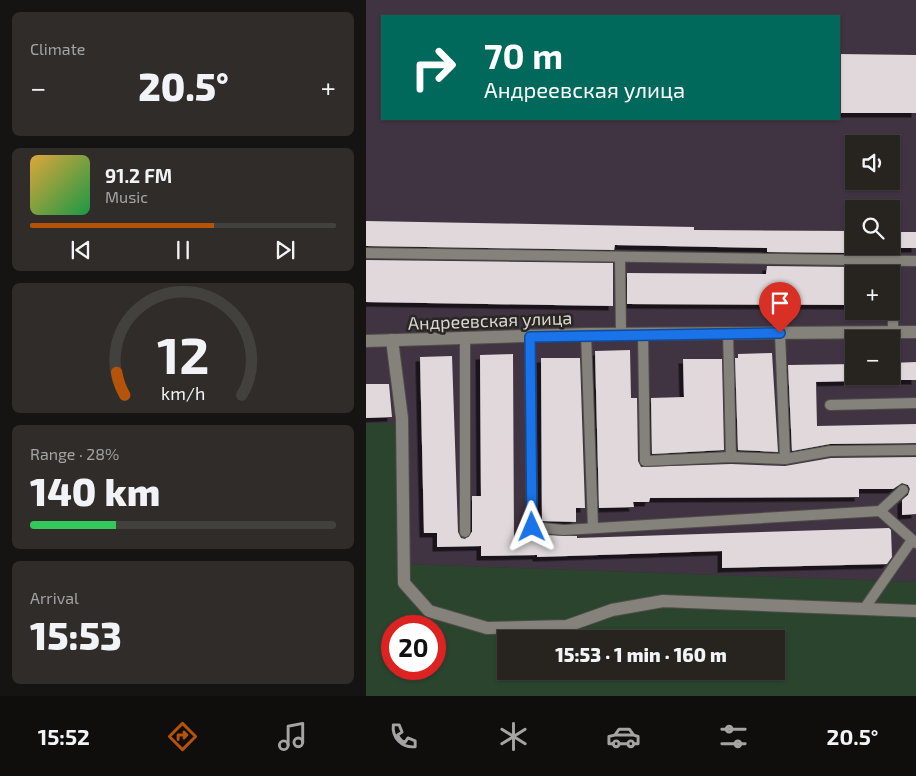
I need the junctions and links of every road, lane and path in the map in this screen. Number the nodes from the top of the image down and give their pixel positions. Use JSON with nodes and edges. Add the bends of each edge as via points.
{"nodes":[{"id":1,"x":366,"y":253,"type":"edge"},
{"id":2,"x":620,"y":256,"type":"junction"},
{"id":3,"x":893,"y":260,"type":"junction"},
{"id":4,"x":916,"y":260,"type":"edge"},
{"id":5,"x":893,"y":330,"type":"edge"},
{"id":6,"x":845,"y":332,"type":"edge"},
{"id":7,"x":900,"y":332,"type":"edge"},
{"id":8,"x":916,"y":332,"type":"edge"},
{"id":9,"x":728,"y":333,"type":"junction"},
{"id":10,"x":780,"y":333,"type":"junction"},
{"id":11,"x":586,"y":334,"type":"junction"},
{"id":12,"x":621,"y":334,"type":"junction"},
{"id":13,"x":643,"y":334,"type":"junction"},
{"id":14,"x":530,"y":337,"type":"junction"},
{"id":15,"x":465,"y":338,"type":"junction"},
{"id":16,"x":392,"y":340,"type":"junction"},
{"id":17,"x":366,"y":341,"type":"edge"},
{"id":18,"x":916,"y":403,"type":"edge"},
{"id":19,"x":830,"y":405,"type":"dead end"},
{"id":20,"x":916,"y":450,"type":"edge"},
{"id":21,"x":731,"y":457,"type":"junction"},
{"id":22,"x":785,"y":459,"type":"junction"},
{"id":23,"x":904,"y":490,"type":"dead end"},
{"id":24,"x":880,"y":511,"type":"junction"},
{"id":25,"x":593,"y":527,"type":"junction"},
{"id":26,"x":465,"y":532,"type":"dead end"},
{"id":27,"x":914,"y":542,"type":"edge"},
{"id":28,"x":864,"y":609,"type":"junction"},
{"id":29,"x":916,"y":611,"type":"edge"}],
"edges":[{"from":1,"to":2,"type":"lane"},
{"from":2,"to":3,"type":"lane"},
{"from":2,"to":12,"type":"lane"},
{"from":3,"to":4,"type":"lane"},
{"from":3,"to":5,"type":"lane"},
{"from":6,"to":10,"type":"street","name":"Андреевская улица"},
{"from":7,"to":8,"type":"street","name":"Андреевская улица"},
{"from":9,"to":10,"type":"street","name":"Андреевская улица"},
{"from":9,"to":13,"type":"street","name":"Андреевская улица"},
{"from":9,"to":21,"type":"lane"},
{"from":10,"to":22,"type":"lane"},
{"from":11,"to":12,"type":"street","name":"Андреевская улица"},
{"from":11,"to":14,"type":"street","name":"Андреевская улица"},
{"from":11,"to":25,"type":"lane"},
{"from":12,"to":13,"type":"street","name":"Андреевская улица"},
{"from":13,"to":21,"type":"lane","via":[[645,461]]},
{"from":14,"to":15,"type":"street","name":"Андреевская улица"},
{"from":14,"to":25,"type":"lane","via":[[532,527],[564,530]]},
{"from":15,"to":16,"type":"street","name":"Андреевская улица"},
{"from":15,"to":26,"type":"lane"},
{"from":16,"to":17,"type":"street","name":"Андреевская улица"},
{"from":16,"to":28,"type":"street","via":[[402,418],[404,583],[429,611],[488,628],[567,626],[612,610],[663,601]]},
{"from":18,"to":19,"type":"lane"},
{"from":20,"to":22,"type":"lane","via":[[830,451]]},
{"from":21,"to":22,"type":"lane"},
{"from":23,"to":24,"type":"lane"},
{"from":24,"to":25,"type":"lane"},
{"from":24,"to":27,"type":"lane"},
{"from":27,"to":28,"type":"lane"},
{"from":28,"to":29,"type":"street"}]}
